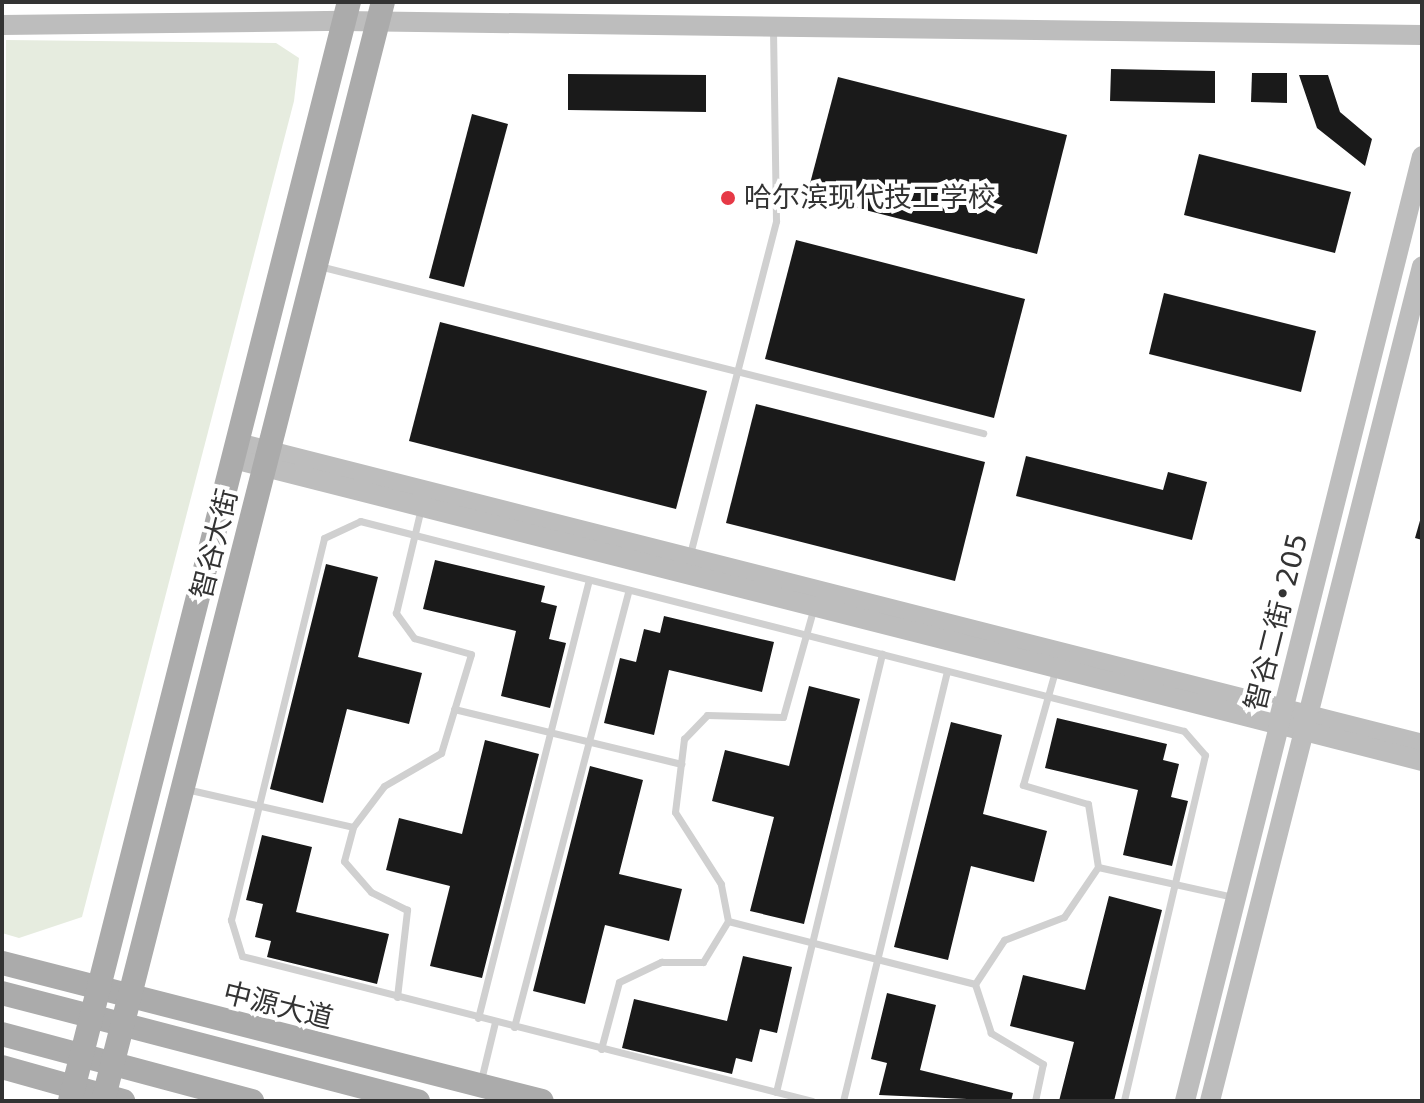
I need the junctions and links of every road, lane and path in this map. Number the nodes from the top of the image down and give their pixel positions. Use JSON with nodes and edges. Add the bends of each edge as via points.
{"nodes":[{"id":1,"x":347,"y":12,"type":"edge"},
{"id":2,"x":380,"y":12,"type":"edge"},
{"id":3,"x":2,"y":25,"type":"edge"},
{"id":4,"x":773,"y":27,"type":"junction"},
{"id":5,"x":1422,"y":35,"type":"edge"},
{"id":6,"x":1422,"y":156,"type":"edge"},
{"id":7,"x":317,"y":266,"type":"junction"},
{"id":8,"x":1422,"y":266,"type":"edge"},
{"id":9,"x":737,"y":371,"type":"junction"},
{"id":10,"x":983,"y":433,"type":"dead end"},
{"id":11,"x":236,"y":451,"type":"junction"},
{"id":12,"x":268,"y":458,"type":"junction"},
{"id":13,"x":424,"y":498,"type":"junction"},
{"id":14,"x":415,"y":535,"type":"junction"},
{"id":15,"x":689,"y":557,"type":"junction"},
{"id":16,"x":589,"y":580,"type":"junction"},
{"id":17,"x":629,"y":590,"type":"junction"},
{"id":18,"x":816,"y":597,"type":"junction"},
{"id":19,"x":806,"y":635,"type":"junction"},
{"id":20,"x":882,"y":654,"type":"junction"},
{"id":21,"x":1059,"y":659,"type":"junction"},
{"id":22,"x":947,"y":671,"type":"junction"},
{"id":23,"x":1047,"y":696,"type":"junction"},
{"id":24,"x":454,"y":709,"type":"junction"},
{"id":25,"x":1282,"y":717,"type":"junction"},
{"id":26,"x":1306,"y":724,"type":"junction"},
{"id":27,"x":550,"y":733,"type":"junction"},
{"id":28,"x":589,"y":742,"type":"junction"},
{"id":29,"x":1422,"y":744,"type":"edge"},
{"id":30,"x":1422,"y":761,"type":"edge"},
{"id":31,"x":681,"y":764,"type":"junction"},
{"id":32,"x":183,"y":788,"type":"junction"},
{"id":33,"x":259,"y":806,"type":"junction"},
{"id":34,"x":353,"y":827,"type":"junction"},
{"id":35,"x":1098,"y":867,"type":"junction"},
{"id":36,"x":1175,"y":884,"type":"junction"},
{"id":37,"x":1236,"y":898,"type":"junction"},
{"id":38,"x":728,"y":921,"type":"junction"},
{"id":39,"x":812,"y":943,"type":"junction"},
{"id":40,"x":877,"y":959,"type":"junction"},
{"id":41,"x":2,"y":963,"type":"edge"},
{"id":42,"x":975,"y":984,"type":"junction"},
{"id":43,"x":97,"y":992,"type":"junction"},
{"id":44,"x":2,"y":993,"type":"edge"},
{"id":45,"x":397,"y":997,"type":"junction"},
{"id":46,"x":129,"y":1000,"type":"junction"},
{"id":47,"x":478,"y":1018,"type":"junction"},
{"id":48,"x":90,"y":1019,"type":"junction"},
{"id":49,"x":495,"y":1022,"type":"junction"},
{"id":50,"x":123,"y":1026,"type":"junction"},
{"id":51,"x":514,"y":1027,"type":"junction"},
{"id":52,"x":2,"y":1034,"type":"edge"},
{"id":53,"x":601,"y":1049,"type":"junction"},
{"id":54,"x":82,"y":1057,"type":"junction"},
{"id":55,"x":112,"y":1066,"type":"junction"},
{"id":56,"x":2,"y":1067,"type":"edge"},
{"id":57,"x":481,"y":1080,"type":"dead end"},
{"id":58,"x":776,"y":1092,"type":"junction"},
{"id":59,"x":72,"y":1094,"type":"edge"},
{"id":60,"x":110,"y":1099,"type":"edge"},
{"id":61,"x":252,"y":1101,"type":"edge"},
{"id":62,"x":418,"y":1101,"type":"edge"},
{"id":63,"x":542,"y":1101,"type":"edge"},
{"id":64,"x":812,"y":1101,"type":"edge"},
{"id":65,"x":843,"y":1101,"type":"edge"},
{"id":66,"x":1035,"y":1101,"type":"edge"},
{"id":67,"x":1124,"y":1101,"type":"edge"},
{"id":68,"x":1185,"y":1101,"type":"edge"},
{"id":69,"x":1210,"y":1101,"type":"edge"}],
"edges":[{"from":1,"to":2,"type":"street"},
{"from":1,"to":3,"type":"street"},
{"from":1,"to":11,"type":"main road","name":"智谷大街"},
{"from":2,"to":4,"type":"street"},
{"from":2,"to":7,"type":"main road","name":"智谷大街"},
{"from":4,"to":5,"type":"street"},
{"from":4,"to":9,"type":"lane","via":[[776,221]]},
{"from":6,"to":25,"type":"street","name":"智谷二街•205"},
{"from":7,"to":9,"type":"lane"},
{"from":7,"to":12,"type":"main road","name":"智谷大街"},
{"from":8,"to":26,"type":"street","name":"智谷二街•205"},
{"from":9,"to":10,"type":"lane"},
{"from":9,"to":15,"type":"lane"},
{"from":11,"to":12,"type":"street"},
{"from":11,"to":43,"type":"main road","name":"智谷大街"},
{"from":12,"to":13,"type":"street"},
{"from":12,"to":32,"type":"main road","name":"智谷大街"},
{"from":13,"to":14,"type":"lane"},
{"from":13,"to":15,"type":"street"},
{"from":13,"to":18,"type":"street"},
{"from":14,"to":16,"type":"lane"},
{"from":14,"to":24,"type":"lane","via":[[396,613],[414,638],[471,654]]},
{"from":14,"to":33,"type":"lane","via":[[360,521],[324,538]]},
{"from":15,"to":18,"type":"street"},
{"from":16,"to":17,"type":"lane"},
{"from":16,"to":27,"type":"lane"},
{"from":17,"to":19,"type":"lane"},
{"from":17,"to":28,"type":"lane"},
{"from":18,"to":19,"type":"lane"},
{"from":18,"to":21,"type":"street"},
{"from":19,"to":20,"type":"lane"},
{"from":19,"to":31,"type":"lane","via":[[783,717],[707,715],[684,739]]},
{"from":20,"to":22,"type":"lane"},
{"from":20,"to":39,"type":"lane"},
{"from":21,"to":23,"type":"lane"},
{"from":21,"to":25,"type":"street"},
{"from":22,"to":23,"type":"lane"},
{"from":22,"to":40,"type":"lane"},
{"from":23,"to":35,"type":"lane","via":[[1023,785],[1088,804]]},
{"from":23,"to":36,"type":"lane","via":[[1184,731],[1205,755]]},
{"from":24,"to":27,"type":"lane"},
{"from":24,"to":34,"type":"lane","via":[[441,753],[384,786]]},
{"from":25,"to":26,"type":"street"},
{"from":25,"to":37,"type":"street","name":"智谷二街•205"},
{"from":26,"to":29,"type":"street"},
{"from":26,"to":30,"type":"street"},
{"from":26,"to":69,"type":"street","name":"智谷二街•205"},
{"from":27,"to":28,"type":"lane"},
{"from":27,"to":47,"type":"lane"},
{"from":28,"to":31,"type":"lane"},
{"from":28,"to":51,"type":"lane"},
{"from":31,"to":38,"type":"lane","via":[[675,812],[721,884]]},
{"from":32,"to":33,"type":"lane"},
{"from":32,"to":46,"type":"main road","name":"智谷大街"},
{"from":33,"to":34,"type":"lane"},
{"from":33,"to":45,"type":"lane","via":[[231,920],[242,956]]},
{"from":34,"to":45,"type":"lane","via":[[344,861],[371,892],[407,910]]},
{"from":35,"to":36,"type":"lane"},
{"from":35,"to":42,"type":"lane","via":[[1064,917],[1004,940]]},
{"from":36,"to":37,"type":"lane"},
{"from":36,"to":67,"type":"lane"},
{"from":37,"to":68,"type":"street","name":"智谷二街•205"},
{"from":38,"to":39,"type":"lane"},
{"from":38,"to":53,"type":"lane","via":[[703,962],[661,962],[619,982]]},
{"from":39,"to":40,"type":"lane"},
{"from":39,"to":58,"type":"lane"},
{"from":40,"to":42,"type":"lane"},
{"from":40,"to":65,"type":"lane"},
{"from":41,"to":43,"type":"main road","name":"中源大道"},
{"from":42,"to":66,"type":"lane","via":[[991,1033],[1043,1064]]},
{"from":43,"to":46,"type":"main road","name":"中源大道"},
{"from":43,"to":48,"type":"main road","name":"智谷大街"},
{"from":44,"to":48,"type":"main road","name":"中源大道"},
{"from":45,"to":47,"type":"lane"},
{"from":46,"to":50,"type":"main road","name":"智谷大街"},
{"from":46,"to":63,"type":"main road","name":"中源大道"},
{"from":47,"to":49,"type":"lane"},
{"from":48,"to":50,"type":"main road","name":"中源大道"},
{"from":48,"to":54,"type":"main road","name":"智谷大街"},
{"from":49,"to":51,"type":"lane"},
{"from":49,"to":57,"type":"lane"},
{"from":50,"to":55,"type":"main road","name":"智谷大街"},
{"from":50,"to":62,"type":"main road","name":"中源大道"},
{"from":51,"to":53,"type":"lane"},
{"from":52,"to":54,"type":"main road"},
{"from":53,"to":58,"type":"lane"},
{"from":54,"to":55,"type":"main road"},
{"from":54,"to":59,"type":"main road","name":"智谷大街"},
{"from":55,"to":60,"type":"main road","name":"智谷大街"},
{"from":55,"to":61,"type":"main road"},
{"from":56,"to":59,"type":"main road"},
{"from":58,"to":64,"type":"lane"},
{"from":59,"to":60,"type":"main road"}]}
